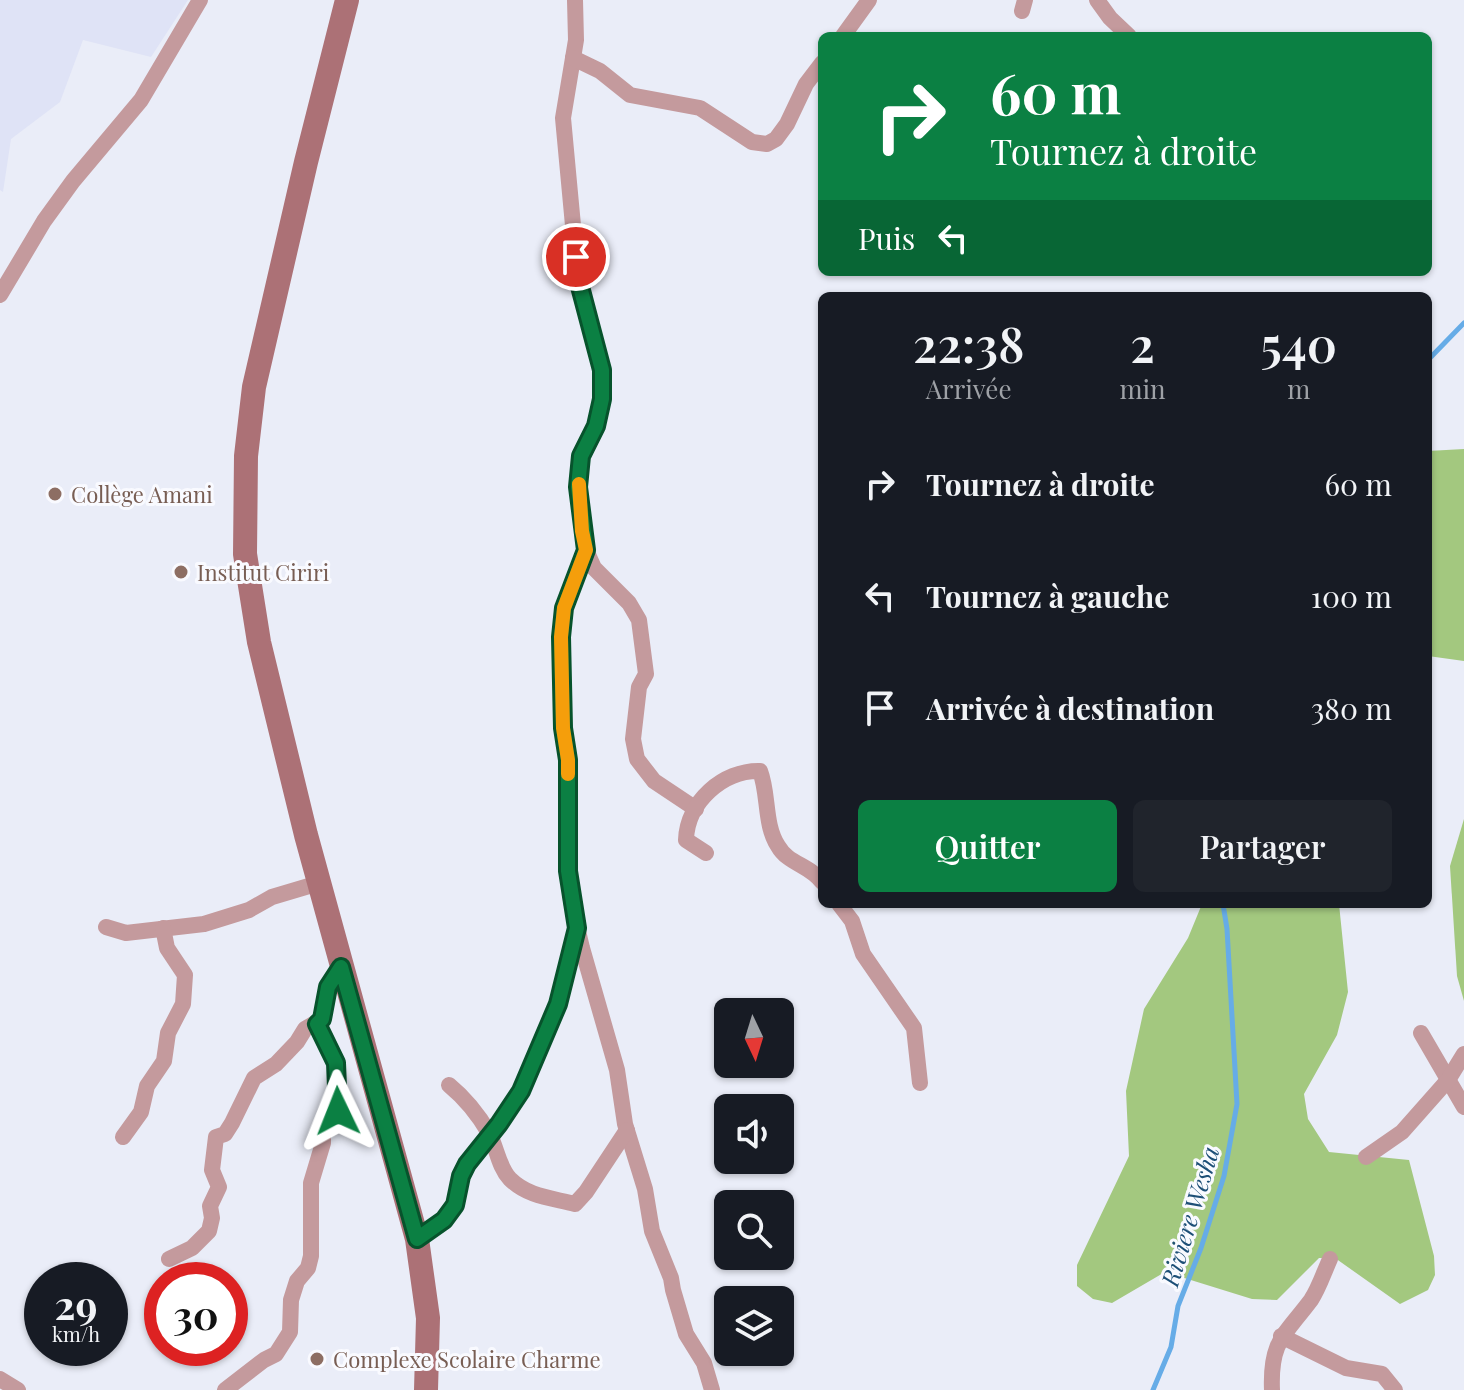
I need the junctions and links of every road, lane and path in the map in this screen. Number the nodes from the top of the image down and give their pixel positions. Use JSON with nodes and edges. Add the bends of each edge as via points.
{"nodes":[{"id":1,"x":200,"y":0,"type":"edge"},
{"id":2,"x":347,"y":0,"type":"edge"},
{"id":3,"x":575,"y":0,"type":"edge"},
{"id":4,"x":869,"y":0,"type":"edge"},
{"id":5,"x":1097,"y":0,"type":"edge"},
{"id":6,"x":846,"y":32,"type":"edge"},
{"id":7,"x":1125,"y":32,"type":"edge"},
{"id":8,"x":573,"y":58,"type":"junction"},
{"id":9,"x":818,"y":68,"type":"edge"},
{"id":10,"x":0,"y":295,"type":"edge"},
{"id":11,"x":586,"y":550,"type":"junction"},
{"id":12,"x":696,"y":809,"type":"junction"},
{"id":13,"x":706,"y":853,"type":"dead end"},
{"id":14,"x":818,"y":878,"type":"edge"},
{"id":15,"x":319,"y":883,"type":"junction"},
{"id":16,"x":842,"y":908,"type":"edge"},
{"id":17,"x":106,"y":927,"type":"dead end"},
{"id":18,"x":163,"y":928,"type":"junction"},
{"id":19,"x":577,"y":928,"type":"junction"},
{"id":20,"x":341,"y":967,"type":"junction"},
{"id":21,"x":317,"y":1024,"type":"junction"},
{"id":22,"x":1421,"y":1033,"type":"dead end"},
{"id":23,"x":1464,"y":1054,"type":"edge"},
{"id":24,"x":1448,"y":1080,"type":"junction"},
{"id":25,"x":920,"y":1083,"type":"dead end"},
{"id":26,"x":449,"y":1085,"type":"dead end"},
{"id":27,"x":1464,"y":1107,"type":"edge"},
{"id":28,"x":627,"y":1130,"type":"junction"},
{"id":29,"x":491,"y":1136,"type":"junction"},
{"id":30,"x":123,"y":1137,"type":"dead end"},
{"id":31,"x":1366,"y":1157,"type":"dead end"},
{"id":32,"x":417,"y":1239,"type":"junction"},
{"id":33,"x":169,"y":1259,"type":"dead end"},
{"id":34,"x":1330,"y":1259,"type":"dead end"},
{"id":35,"x":1281,"y":1336,"type":"junction"},
{"id":36,"x":0,"y":1379,"type":"edge"},
{"id":37,"x":18,"y":1390,"type":"edge"},
{"id":38,"x":225,"y":1390,"type":"edge"},
{"id":39,"x":426,"y":1390,"type":"edge"},
{"id":40,"x":712,"y":1390,"type":"edge"},
{"id":41,"x":1272,"y":1390,"type":"edge"},
{"id":42,"x":1395,"y":1390,"type":"edge"}],
"edges":[{"from":1,"to":10,"type":"street","via":[[141,100],[44,221]]},
{"from":2,"to":15,"type":"street","via":[[254,387],[246,456],[245,554],[251,600]]},
{"from":3,"to":8,"type":"street"},
{"from":4,"to":6,"type":"street"},
{"from":5,"to":7,"type":"street"},
{"from":8,"to":9,"type":"street","via":[[630,95],[700,108],[752,142],[767,144],[787,124]]},
{"from":8,"to":11,"type":"street","via":[[563,118],[570,214],[578,279],[602,370],[602,399],[581,456],[578,487]]},
{"from":11,"to":12,"type":"street","via":[[594,568],[639,620],[646,674],[639,687],[633,739],[637,759],[654,781]]},
{"from":11,"to":19,"type":"street","via":[[564,608],[561,637],[568,871]]},
{"from":12,"to":13,"type":"street","via":[[686,840]]},
{"from":12,"to":14,"type":"street","via":[[721,782],[760,771],[778,847]]},
{"from":15,"to":18,"type":"street","via":[[204,924]]},
{"from":15,"to":20,"type":"street"},
{"from":16,"to":25,"type":"street","via":[[863,954],[914,1028]]},
{"from":17,"to":18,"type":"street","via":[[126,933]]},
{"from":18,"to":30,"type":"street","via":[[167,948],[185,975],[183,1004],[141,1112]]},
{"from":19,"to":28,"type":"street","via":[[617,1070]]},
{"from":19,"to":29,"type":"street","via":[[547,1034],[521,1091]]},
{"from":20,"to":21,"type":"street","via":[[328,987]]},
{"from":20,"to":32,"type":"street"},
{"from":21,"to":33,"type":"street","via":[[305,1029],[276,1064],[254,1078],[225,1134],[216,1137],[212,1170],[219,1187],[210,1206],[209,1231],[192,1248]]},
{"from":21,"to":38,"type":"street","via":[[336,1063],[338,1111],[323,1134],[311,1183],[308,1268],[297,1281],[290,1332],[276,1354]]},
{"from":22,"to":24,"type":"street"},
{"from":23,"to":24,"type":"street"},
{"from":24,"to":27,"type":"street"},
{"from":24,"to":31,"type":"street","via":[[1402,1132]]},
{"from":26,"to":29,"type":"street","via":[[473,1106]]},
{"from":28,"to":29,"type":"street","via":[[575,1204],[534,1194],[510,1179]]},
{"from":28,"to":40,"type":"street","via":[[652,1231],[686,1334],[704,1363]]},
{"from":29,"to":32,"type":"street","via":[[467,1164],[455,1205]]},
{"from":32,"to":39,"type":"street","via":[[428,1318]]},
{"from":34,"to":35,"type":"street","via":[[1313,1297]]},
{"from":35,"to":41,"type":"street","via":[[1273,1358]]},
{"from":35,"to":42,"type":"street","via":[[1346,1368],[1382,1374]]},
{"from":36,"to":37,"type":"street"}]}
